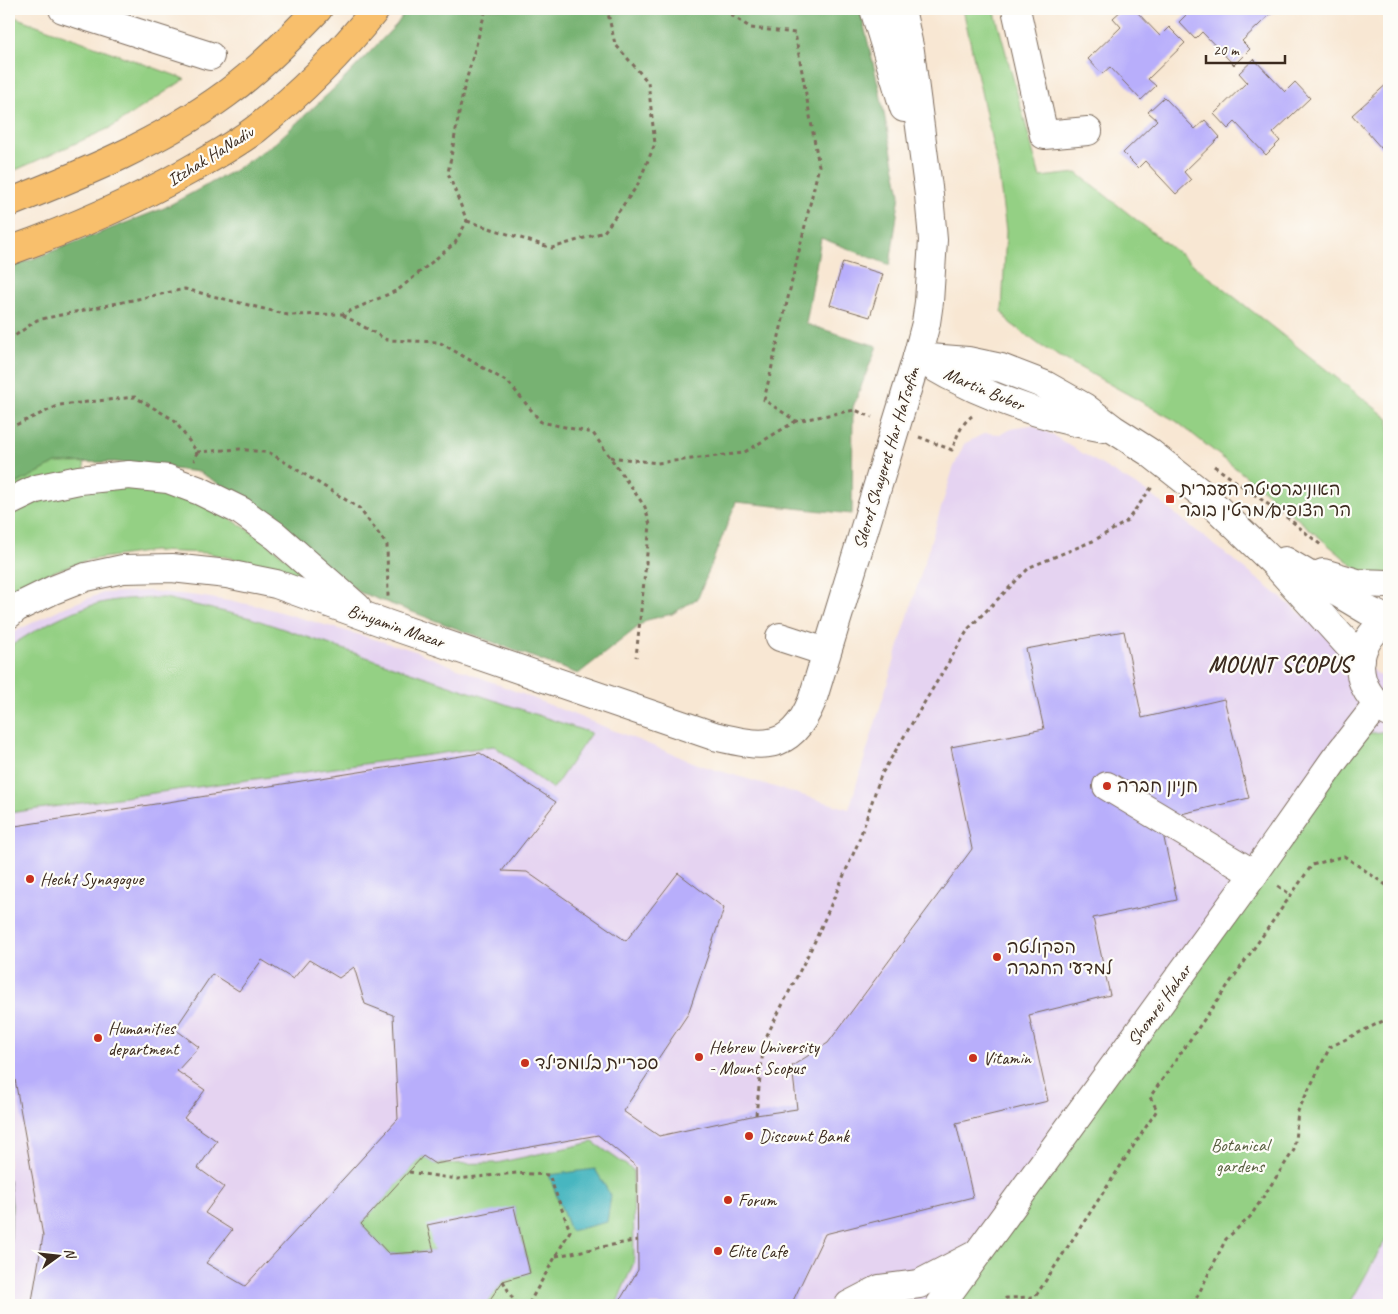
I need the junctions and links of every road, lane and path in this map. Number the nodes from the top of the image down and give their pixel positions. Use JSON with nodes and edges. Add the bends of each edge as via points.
{"nodes":[{"id":1,"x":63,"y":9,"type":"edge"},
{"id":2,"x":318,"y":9,"type":"edge"},
{"id":3,"x":376,"y":9,"type":"edge"},
{"id":4,"x":486,"y":9,"type":"edge"},
{"id":5,"x":607,"y":9,"type":"edge"},
{"id":6,"x":726,"y":9,"type":"edge"},
{"id":7,"x":874,"y":9,"type":"edge"},
{"id":8,"x":901,"y":9,"type":"edge"},
{"id":9,"x":1016,"y":9,"type":"edge"},
{"id":10,"x":210,"y":56,"type":"dead end"},
{"id":11,"x":1088,"y":131,"type":"dead end"},
{"id":12,"x":924,"y":161,"type":"junction"},
{"id":13,"x":9,"y":203,"type":"edge"},
{"id":14,"x":467,"y":221,"type":"junction"},
{"id":15,"x":9,"y":251,"type":"edge"},
{"id":16,"x":343,"y":314,"type":"junction"},
{"id":17,"x":9,"y":340,"type":"edge"},
{"id":18,"x":918,"y":357,"type":"junction"},
{"id":19,"x":855,"y":410,"type":"dead end"},
{"id":20,"x":796,"y":421,"type":"junction"},
{"id":21,"x":9,"y":428,"type":"edge"},
{"id":22,"x":197,"y":452,"type":"junction"},
{"id":23,"x":610,"y":457,"type":"junction"},
{"id":24,"x":1168,"y":466,"type":"junction"},
{"id":25,"x":185,"y":485,"type":"junction"},
{"id":26,"x":9,"y":502,"type":"edge"},
{"id":27,"x":1233,"y":523,"type":"junction"},
{"id":28,"x":1290,"y":565,"type":"junction"},
{"id":29,"x":1389,"y":584,"type":"edge"},
{"id":30,"x":9,"y":614,"type":"edge"},
{"id":31,"x":377,"y":620,"type":"junction"},
{"id":32,"x":1389,"y":620,"type":"edge"},
{"id":33,"x":780,"y":637,"type":"dead end"},
{"id":34,"x":826,"y":652,"type":"junction"},
{"id":35,"x":636,"y":657,"type":"dead end"},
{"id":36,"x":1361,"y":659,"type":"junction"},
{"id":37,"x":1383,"y":709,"type":"edge"},
{"id":38,"x":781,"y":740,"type":"joint"},
{"id":39,"x":1107,"y":786,"type":"dead end"},
{"id":40,"x":1254,"y":874,"type":"junction"},
{"id":41,"x":1278,"y":886,"type":"dead end"},
{"id":42,"x":1389,"y":887,"type":"edge"},
{"id":43,"x":1291,"y":895,"type":"junction"},
{"id":44,"x":1389,"y":1018,"type":"edge"},
{"id":45,"x":756,"y":1115,"type":"dead end"},
{"id":46,"x":409,"y":1172,"type":"dead end"},
{"id":47,"x":638,"y":1240,"type":"dead end"},
{"id":48,"x":980,"y":1251,"type":"junction"},
{"id":49,"x":556,"y":1256,"type":"junction"},
{"id":50,"x":503,"y":1281,"type":"dead end"},
{"id":51,"x":1035,"y":1297,"type":"junction"},
{"id":52,"x":516,"y":1305,"type":"edge"},
{"id":53,"x":528,"y":1305,"type":"edge"},
{"id":54,"x":849,"y":1305,"type":"edge"},
{"id":55,"x":940,"y":1305,"type":"edge"},
{"id":56,"x":1000,"y":1305,"type":"edge"},
{"id":57,"x":1035,"y":1305,"type":"edge"},
{"id":58,"x":1193,"y":1305,"type":"edge"}],
"edges":[{"from":1,"to":10,"type":"street"},
{"from":2,"to":13,"type":"main road","via":[[283,46],[228,93],[192,118],[105,165]]},
{"from":3,"to":15,"type":"main road","name":"Itzhak HaNadiv","via":[[314,78],[255,129],[215,156],[124,206]]},
{"from":4,"to":14,"type":"path","via":[[463,92],[448,173]]},
{"from":5,"to":14,"type":"path","via":[[615,44],[648,82],[655,144],[638,186],[604,232],[552,248]]},
{"from":6,"to":20,"type":"path","via":[[751,28],[795,33],[819,166],[764,400]]},
{"from":7,"to":12,"type":"street","name":"Sderot Shayeret Har HaTsofim"},
{"from":8,"to":12,"type":"street","name":"Sderot Shayeret Har HaTsofim"},
{"from":9,"to":11,"type":"street","via":[[1044,135]]},
{"from":12,"to":18,"type":"street","name":"Sderot Shayeret Har HaTsofim","via":[[933,240],[929,302]]},
{"from":14,"to":16,"type":"path","via":[[456,244],[398,290]]},
{"from":16,"to":17,"type":"path","via":[[288,315],[185,289],[37,320]]},
{"from":16,"to":23,"type":"path","via":[[387,340],[439,342],[510,383],[541,422],[593,433]]},
{"from":18,"to":24,"type":"street","name":"Martin Buber","via":[[968,361],[1014,372],[1068,397]]},
{"from":18,"to":34,"type":"street","name":"Sderot Shayeret Har HaTsofim"},
{"from":19,"to":20,"type":"path"},
{"from":20,"to":23,"type":"path","via":[[743,453],[657,463]]},
{"from":21,"to":22,"type":"path","via":[[60,405],[135,397],[174,420]]},
{"from":22,"to":25,"type":"path"},
{"from":22,"to":31,"type":"path","via":[[240,449],[270,453],[359,508],[387,546],[388,580]]},
{"from":23,"to":35,"type":"path","via":[[645,507],[650,525]]},
{"from":24,"to":27,"type":"street","name":"Martin Buber"},
{"from":24,"to":45,"type":"path","via":[[1126,522],[1093,541],[1030,567],[969,628],[881,775],[854,852],[815,941],[764,1041]]},
{"from":25,"to":26,"type":"street","via":[[168,479],[120,476],[46,487]]},
{"from":25,"to":31,"type":"street","via":[[241,511]]},
{"from":27,"to":28,"type":"street","name":"Martin Buber"},
{"from":27,"to":36,"type":"street","name":"Martin Buber"},
{"from":28,"to":29,"type":"street","via":[[1357,583]]},
{"from":28,"to":32,"type":"street","name":"Martin Buber"},
{"from":30,"to":31,"type":"street","name":"Binyamin Mazar","via":[[53,590],[86,577],[123,569],[172,568],[276,584]]},
{"from":31,"to":38,"type":"street","name":"Binyamin Mazar","via":[[714,736],[764,744]]},
{"from":32,"to":36,"type":"street","via":[[1365,643]]},
{"from":33,"to":34,"type":"street"},
{"from":34,"to":38,"type":"street","name":"Sderot Shayeret Har HaTsofim","via":[[806,716]]},
{"from":36,"to":37,"type":"street","via":[[1360,676],[1366,691]]},
{"from":37,"to":40,"type":"street","name":"Shomrei Hahar","via":[[1335,759]]},
{"from":39,"to":40,"type":"street"},
{"from":40,"to":48,"type":"street","name":"Shomrei Hahar"},
{"from":41,"to":43,"type":"path"},
{"from":42,"to":43,"type":"path","via":[[1344,856],[1312,865]]},
{"from":43,"to":51,"type":"path","via":[[1150,1097],[1157,1110]]},
{"from":44,"to":58,"type":"path","via":[[1330,1047],[1298,1111],[1294,1150],[1250,1217],[1226,1239]]},
{"from":46,"to":49,"type":"path","via":[[457,1179],[517,1173],[549,1175],[570,1231]]},
{"from":47,"to":49,"type":"path"},
{"from":48,"to":54,"type":"street","via":[[919,1284],[880,1289]]},
{"from":48,"to":55,"type":"street","name":"Shomrei Hahar"},
{"from":49,"to":53,"type":"path"},
{"from":50,"to":52,"type":"path"},
{"from":51,"to":56,"type":"path","via":[[1006,1298]]},
{"from":51,"to":57,"type":"path"}]}
